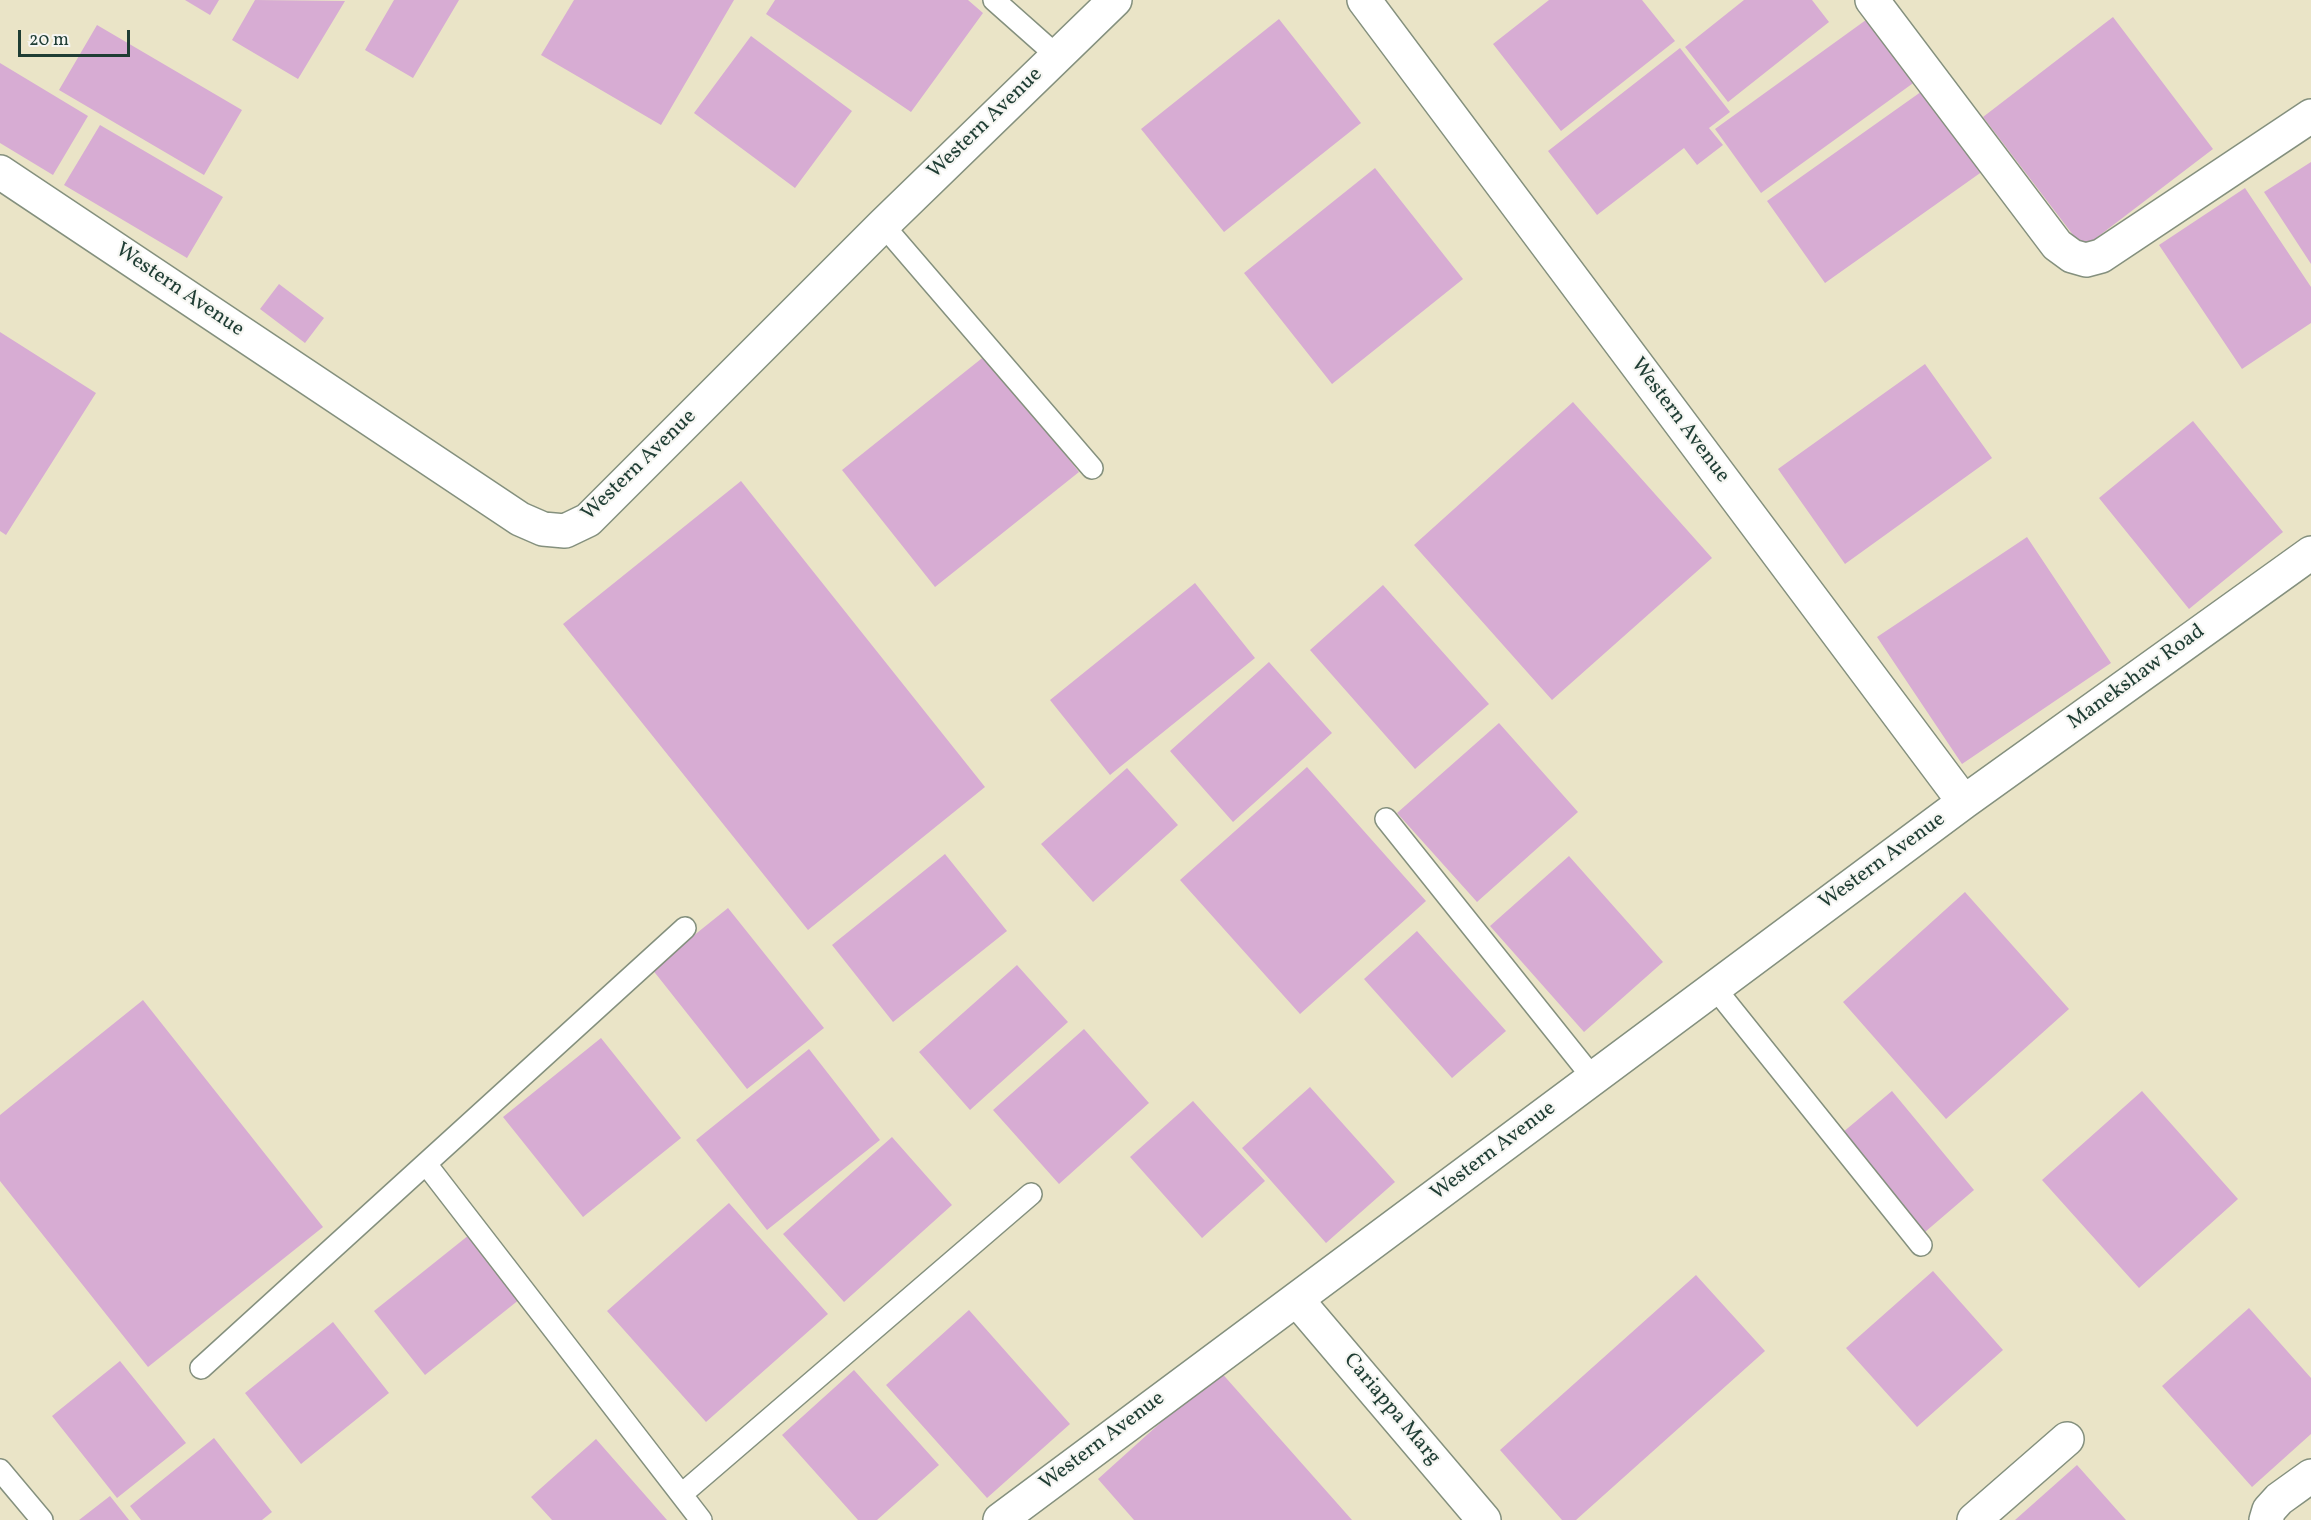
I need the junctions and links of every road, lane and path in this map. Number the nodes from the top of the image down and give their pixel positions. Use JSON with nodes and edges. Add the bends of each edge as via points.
{"nodes":[{"id":1,"x":994,"y":0,"type":"edge"},
{"id":2,"x":1115,"y":0,"type":"edge"},
{"id":3,"x":1364,"y":0,"type":"edge"},
{"id":4,"x":1872,"y":0,"type":"edge"},
{"id":5,"x":1056,"y":55,"type":"junction"},
{"id":6,"x":2311,"y":116,"type":"edge"},
{"id":7,"x":0,"y":171,"type":"edge"},
{"id":8,"x":883,"y":225,"type":"junction"},
{"id":9,"x":1092,"y":468,"type":"dead end"},
{"id":10,"x":2311,"y":553,"type":"edge"},
{"id":11,"x":1964,"y":802,"type":"junction"},
{"id":12,"x":1386,"y":819,"type":"dead end"},
{"id":13,"x":685,"y":928,"type":"dead end"},
{"id":14,"x":1714,"y":987,"type":"junction"},
{"id":15,"x":1593,"y":1078,"type":"junction"},
{"id":16,"x":426,"y":1164,"type":"junction"},
{"id":17,"x":1031,"y":1194,"type":"dead end"},
{"id":18,"x":1921,"y":1245,"type":"dead end"},
{"id":19,"x":1297,"y":1300,"type":"junction"},
{"id":20,"x":201,"y":1368,"type":"dead end"},
{"id":21,"x":2067,"y":1439,"type":"dead end"},
{"id":22,"x":0,"y":1470,"type":"edge"},
{"id":23,"x":2311,"y":1476,"type":"edge"},
{"id":24,"x":682,"y":1494,"type":"junction"},
{"id":25,"x":42,"y":1520,"type":"edge"},
{"id":26,"x":701,"y":1520,"type":"edge"},
{"id":27,"x":1000,"y":1520,"type":"edge"},
{"id":28,"x":1484,"y":1520,"type":"edge"},
{"id":29,"x":1974,"y":1520,"type":"edge"},
{"id":30,"x":2266,"y":1520,"type":"edge"}],
"edges":[{"from":1,"to":5,"type":"lane"},
{"from":2,"to":5,"type":"street","name":"Western Avenue"},
{"from":3,"to":11,"type":"street","name":"Western Avenue"},
{"from":4,"to":6,"type":"street","via":[[2058,245],[2072,256],[2086,260],[2101,256]]},
{"from":5,"to":8,"type":"street","name":"Western Avenue"},
{"from":7,"to":8,"type":"street","name":"Western Avenue","via":[[520,519],[543,529],[565,531],[588,520]]},
{"from":8,"to":9,"type":"lane"},
{"from":10,"to":11,"type":"street","name":"Manekshaw Road"},
{"from":11,"to":14,"type":"street","name":"Western Avenue"},
{"from":12,"to":15,"type":"lane"},
{"from":13,"to":16,"type":"lane"},
{"from":14,"to":15,"type":"street","name":"Western Avenue"},
{"from":14,"to":18,"type":"lane"},
{"from":15,"to":19,"type":"street","name":"Western Avenue"},
{"from":16,"to":20,"type":"lane"},
{"from":16,"to":24,"type":"lane"},
{"from":17,"to":24,"type":"lane"},
{"from":19,"to":27,"type":"street","name":"Western Avenue"},
{"from":19,"to":28,"type":"street","name":"Cariappa Marg"},
{"from":21,"to":29,"type":"street"},
{"from":22,"to":25,"type":"lane"},
{"from":23,"to":30,"type":"street","via":[[2279,1498]]},
{"from":24,"to":26,"type":"lane"}]}
